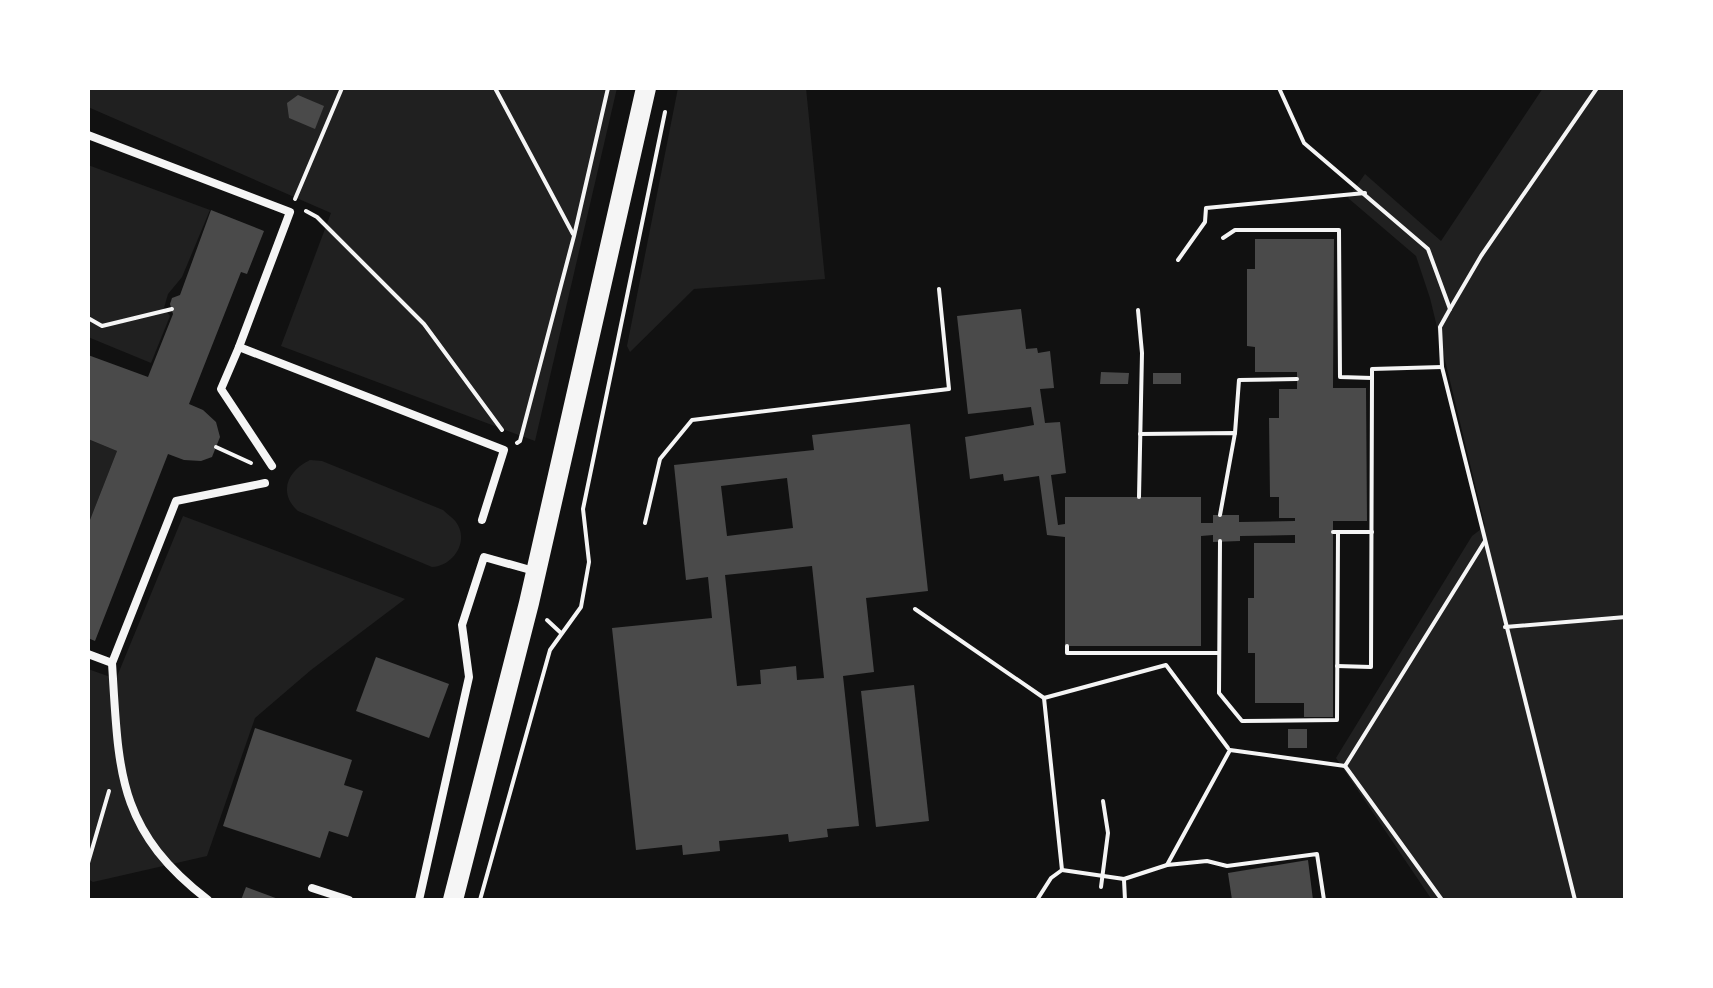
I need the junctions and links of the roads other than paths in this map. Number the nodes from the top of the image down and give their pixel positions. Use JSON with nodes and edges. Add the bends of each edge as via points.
{"nodes":[{"id":1,"x":646,"y":88,"type":"edge"},
{"id":2,"x":88,"y":135,"type":"edge"},
{"id":3,"x":239,"y":347,"type":"junction"},
{"id":4,"x":272,"y":466,"type":"dead end"},
{"id":5,"x":265,"y":483,"type":"dead end"},
{"id":6,"x":482,"y":520,"type":"dead end"},
{"id":7,"x":536,"y":572,"type":"junction"},
{"id":8,"x":88,"y":654,"type":"edge"},
{"id":9,"x":112,"y":663,"type":"junction"},
{"id":10,"x":312,"y":888,"type":"dead end"},
{"id":11,"x":208,"y":900,"type":"edge"},
{"id":12,"x":349,"y":900,"type":"edge"},
{"id":13,"x":419,"y":900,"type":"edge"},
{"id":14,"x":453,"y":900,"type":"edge"}],
"edges":[{"from":1,"to":7,"type":"main road"},
{"from":2,"to":3,"type":"lane","via":[[290,212]]},
{"from":3,"to":4,"type":"lane","via":[[221,389]]},
{"from":3,"to":6,"type":"lane","via":[[508,448]]},
{"from":5,"to":9,"type":"lane","via":[[176,501]]},
{"from":7,"to":13,"type":"lane","via":[[484,557],[462,626],[469,677]]},
{"from":7,"to":14,"type":"main road"},
{"from":8,"to":9,"type":"lane"},
{"from":9,"to":11,"type":"lane","via":[[118,762],[138,824],[173,873]]},
{"from":10,"to":12,"type":"lane"}]}
